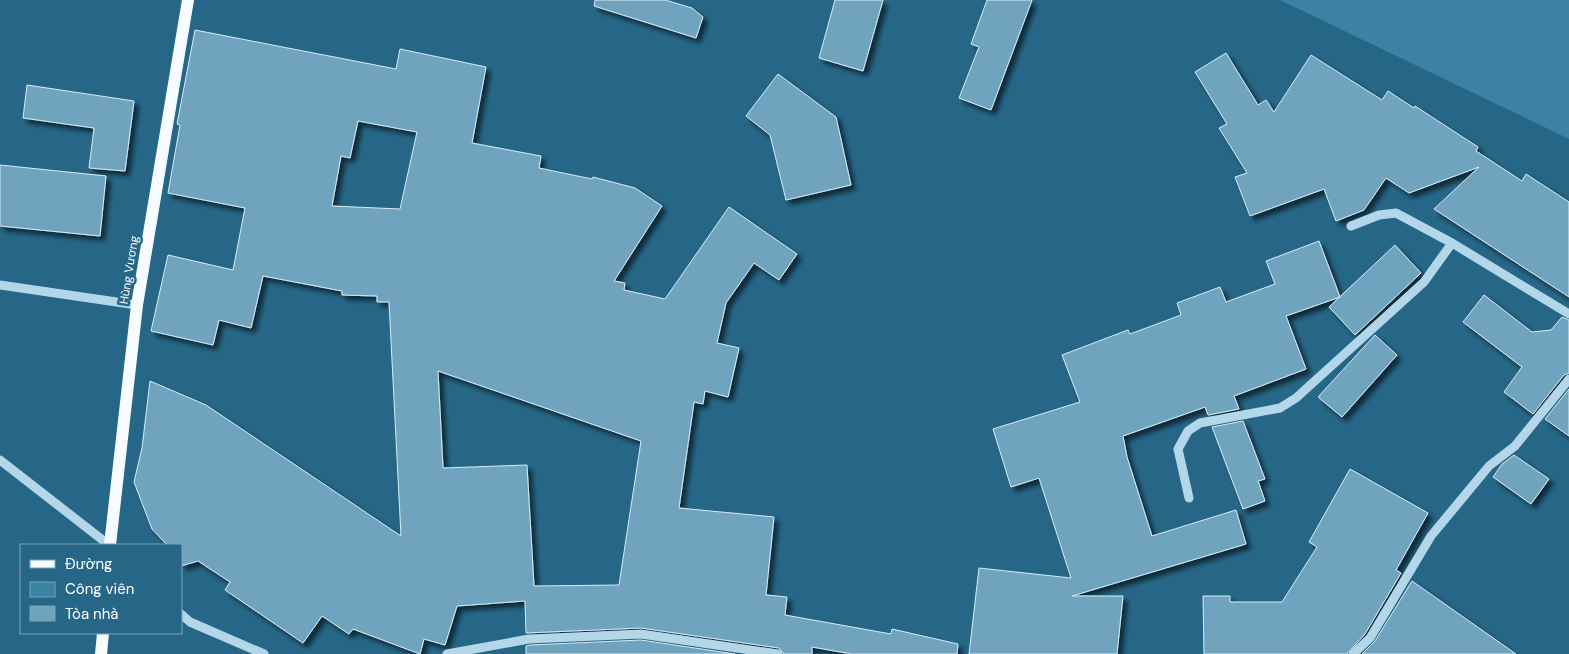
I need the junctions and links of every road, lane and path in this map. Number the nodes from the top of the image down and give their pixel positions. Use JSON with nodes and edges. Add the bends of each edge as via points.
{"nodes":[{"id":1,"x":188,"y":0,"type":"edge"},
{"id":2,"x":1351,"y":226,"type":"dead end"},
{"id":3,"x":1452,"y":243,"type":"junction"},
{"id":4,"x":0,"y":285,"type":"edge"},
{"id":5,"x":137,"y":305,"type":"junction"},
{"id":6,"x":1569,"y":314,"type":"edge"},
{"id":7,"x":1569,"y":379,"type":"edge"},
{"id":8,"x":0,"y":460,"type":"edge"},
{"id":9,"x":1189,"y":498,"type":"dead end"},
{"id":10,"x":108,"y":544,"type":"edge"},
{"id":11,"x":109,"y":544,"type":"edge"},
{"id":12,"x":182,"y":615,"type":"edge"},
{"id":13,"x":103,"y":634,"type":"edge"},
{"id":14,"x":101,"y":654,"type":"edge"},
{"id":15,"x":264,"y":654,"type":"edge"},
{"id":16,"x":447,"y":654,"type":"edge"},
{"id":17,"x":778,"y":654,"type":"edge"},
{"id":18,"x":1353,"y":654,"type":"edge"}],
"edges":[{"from":1,"to":5,"type":"main road","name":"Hùng Vương"},
{"from":2,"to":3,"type":"street","via":[[1396,212]]},
{"from":3,"to":6,"type":"street"},
{"from":3,"to":9,"type":"street","via":[[1424,282],[1296,398],[1280,408],[1200,423],[1188,432],[1178,449]]},
{"from":4,"to":5,"type":"street"},
{"from":5,"to":11,"type":"main road","name":"Hùng Vương"},
{"from":7,"to":18,"type":"street","via":[[1515,446],[1489,466],[1431,536],[1370,638]]},
{"from":8,"to":10,"type":"street"},
{"from":12,"to":15,"type":"street","via":[[190,622]]},
{"from":13,"to":14,"type":"main road"},
{"from":16,"to":17,"type":"street","via":[[529,639],[641,634]]}]}
